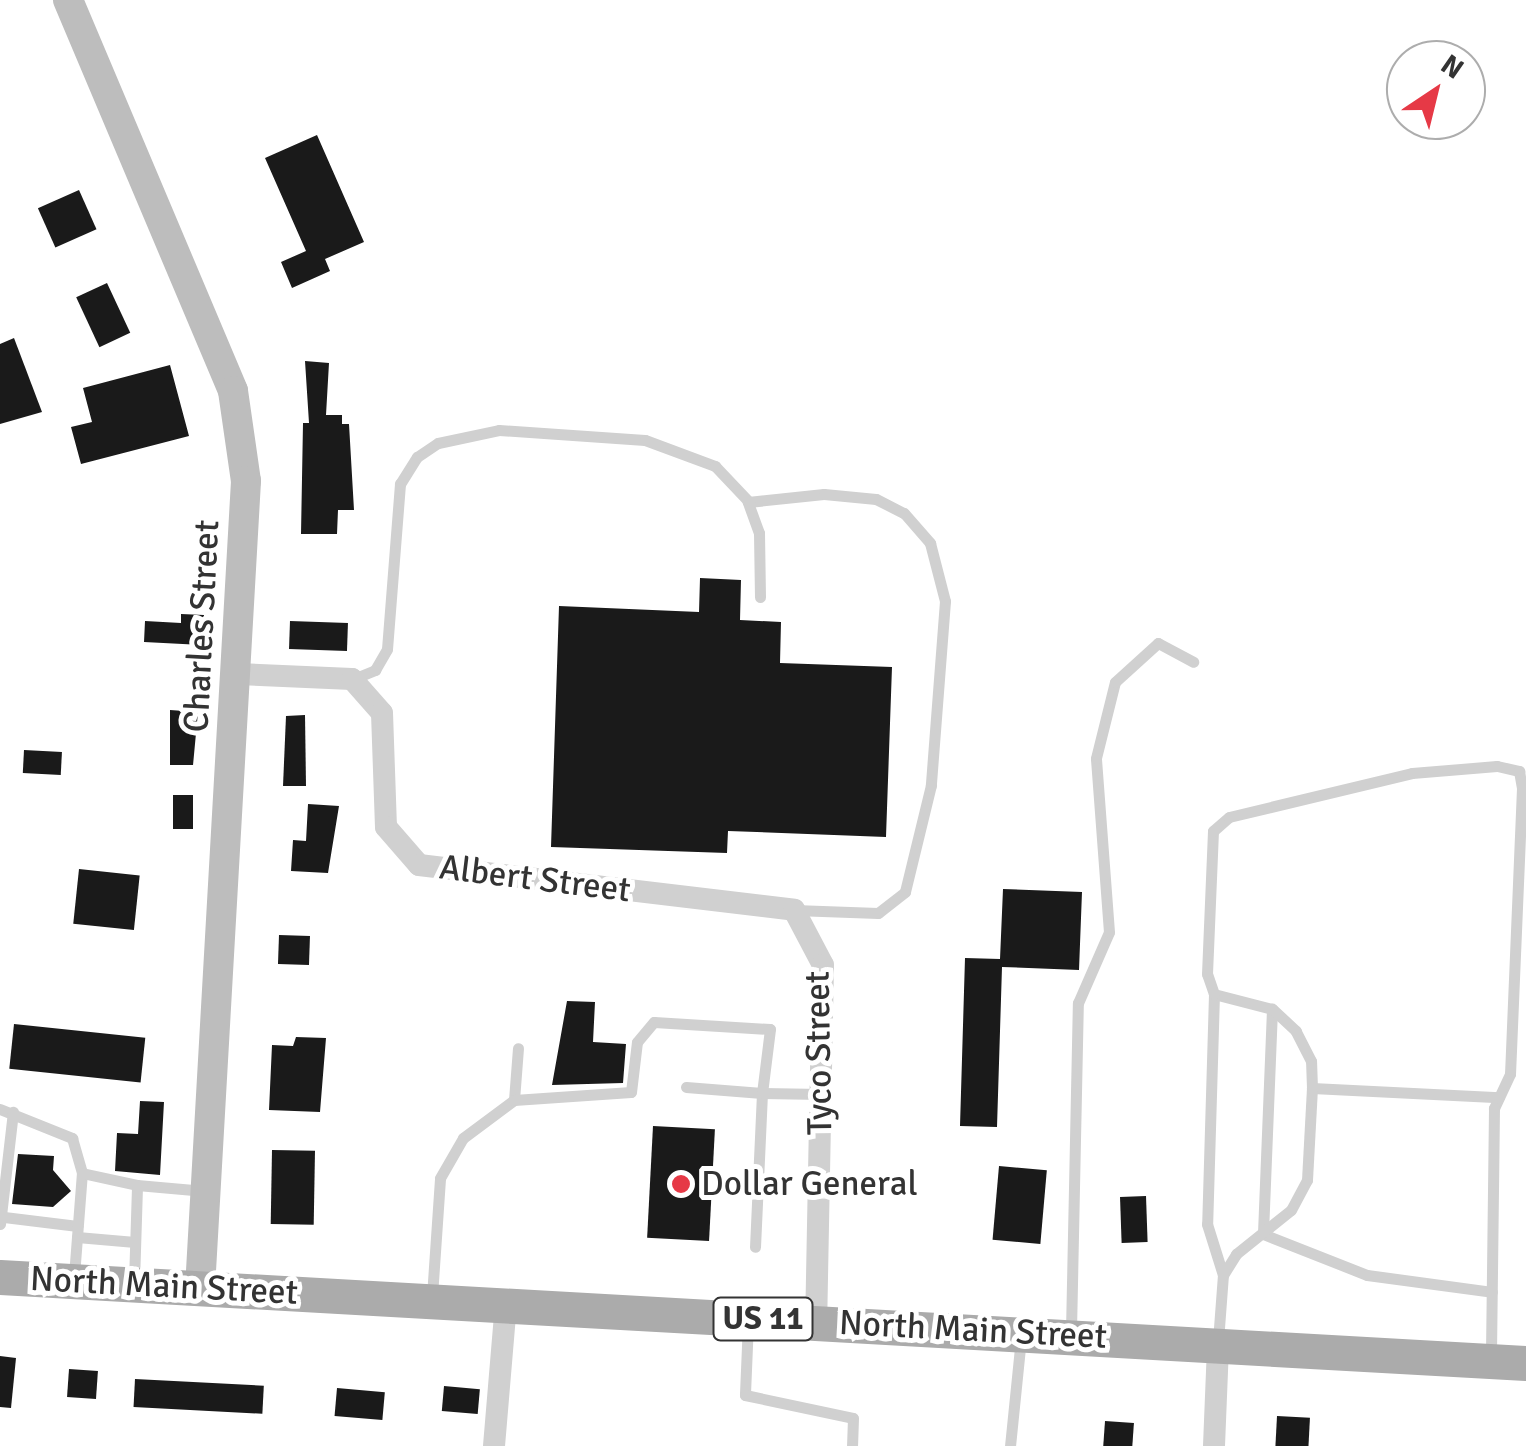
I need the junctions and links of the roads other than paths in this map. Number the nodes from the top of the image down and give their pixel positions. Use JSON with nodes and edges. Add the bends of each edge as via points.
{"nodes":[{"id":1,"x":68,"y":0,"type":"edge"},
{"id":2,"x":749,"y":502,"type":"junction"},
{"id":3,"x":760,"y":597,"type":"dead end"},
{"id":4,"x":1192,"y":662,"type":"dead end"},
{"id":5,"x":238,"y":674,"type":"junction"},
{"id":6,"x":352,"y":679,"type":"junction"},
{"id":7,"x":794,"y":910,"type":"junction"},
{"id":8,"x":1214,"y":994,"type":"junction"},
{"id":9,"x":1272,"y":1009,"type":"junction"},
{"id":10,"x":518,"y":1048,"type":"dead end"},
{"id":11,"x":686,"y":1087,"type":"dead end"},
{"id":12,"x":1312,"y":1088,"type":"junction"},
{"id":13,"x":762,"y":1092,"type":"junction"},
{"id":14,"x":822,"y":1094,"type":"junction"},
{"id":15,"x":1500,"y":1097,"type":"junction"},
{"id":16,"x":514,"y":1100,"type":"junction"},
{"id":17,"x":6,"y":1110,"type":"edge"},
{"id":18,"x":82,"y":1173,"type":"junction"},
{"id":19,"x":137,"y":1185,"type":"junction"},
{"id":20,"x":205,"y":1191,"type":"junction"},
{"id":21,"x":4,"y":1196,"type":"edge"},
{"id":22,"x":121,"y":1207,"type":"dead end"},
{"id":23,"x":136,"y":1209,"type":"junction"},
{"id":24,"x":2,"y":1221,"type":"edge"},
{"id":25,"x":77,"y":1231,"type":"junction"},
{"id":26,"x":1262,"y":1234,"type":"junction"},
{"id":27,"x":135,"y":1242,"type":"junction"},
{"id":28,"x":755,"y":1248,"type":"dead end"},
{"id":29,"x":1223,"y":1275,"type":"junction"},
{"id":30,"x":0,"y":1277,"type":"edge"},
{"id":31,"x":73,"y":1282,"type":"junction"},
{"id":32,"x":134,"y":1286,"type":"junction"},
{"id":33,"x":200,"y":1289,"type":"junction"},
{"id":34,"x":1492,"y":1292,"type":"junction"},
{"id":35,"x":432,"y":1301,"type":"junction"},
{"id":36,"x":506,"y":1304,"type":"junction"},
{"id":37,"x":748,"y":1318,"type":"junction"},
{"id":38,"x":816,"y":1322,"type":"junction"},
{"id":39,"x":1021,"y":1333,"type":"junction"},
{"id":40,"x":1070,"y":1336,"type":"junction"},
{"id":41,"x":1218,"y":1345,"type":"junction"},
{"id":42,"x":1509,"y":1362,"type":"edge"},
{"id":43,"x":494,"y":1446,"type":"edge"},
{"id":44,"x":852,"y":1446,"type":"edge"},
{"id":45,"x":1010,"y":1446,"type":"edge"},
{"id":46,"x":1214,"y":1446,"type":"edge"}],
"edges":[{"from":1,"to":5,"type":"street","name":"Charles Street","via":[[233,390],[246,481]]},
{"from":2,"to":3,"type":"lane","via":[[759,533]]},
{"from":2,"to":6,"type":"lane","via":[[715,466],[646,440],[500,430],[438,443],[417,457],[400,484],[384,657],[371,673]]},
{"from":2,"to":7,"type":"lane","via":[[824,494],[889,504],[930,543],[945,601],[932,785],[905,892],[878,913]]},
{"from":4,"to":40,"type":"lane","via":[[1158,643],[1115,682],[1096,758],[1108,932],[1078,1003]]},
{"from":5,"to":6,"type":"street"},
{"from":5,"to":20,"type":"street","name":"Charles Street"},
{"from":6,"to":7,"type":"street","name":"Albert Street","via":[[382,713],[386,827],[419,865]]},
{"from":7,"to":14,"type":"street","name":"Tyco Street","via":[[824,965]]},
{"from":8,"to":9,"type":"lane"},
{"from":8,"to":15,"type":"lane","via":[[1207,974],[1211,859],[1214,831],[1229,818],[1412,773],[1498,766],[1519,771],[1510,1074]]},
{"from":8,"to":29,"type":"lane","via":[[1207,1224]]},
{"from":9,"to":12,"type":"lane","via":[[1296,1030],[1311,1060]]},
{"from":9,"to":26,"type":"lane"},
{"from":10,"to":16,"type":"lane"},
{"from":11,"to":13,"type":"lane"},
{"from":12,"to":15,"type":"lane"},
{"from":12,"to":26,"type":"lane","via":[[1307,1180],[1292,1210]]},
{"from":13,"to":14,"type":"lane"},
{"from":13,"to":16,"type":"lane","via":[[770,1029],[654,1022],[637,1042],[631,1092]]},
{"from":13,"to":28,"type":"lane"},
{"from":14,"to":38,"type":"street","name":"Tyco Street"},
{"from":15,"to":34,"type":"lane","via":[[1494,1108]]},
{"from":16,"to":35,"type":"lane","via":[[463,1138],[440,1178]]},
{"from":17,"to":18,"type":"lane","via":[[72,1138]]},
{"from":17,"to":21,"type":"lane"},
{"from":18,"to":19,"type":"lane"},
{"from":18,"to":25,"type":"lane"},
{"from":19,"to":20,"type":"lane"},
{"from":19,"to":23,"type":"lane"},
{"from":20,"to":33,"type":"street","name":"Charles Street"},
{"from":21,"to":24,"type":"lane"},
{"from":22,"to":23,"type":"lane"},
{"from":23,"to":27,"type":"lane"},
{"from":24,"to":25,"type":"lane"},
{"from":25,"to":27,"type":"lane"},
{"from":25,"to":31,"type":"lane"},
{"from":26,"to":29,"type":"lane","via":[[1236,1254]]},
{"from":26,"to":34,"type":"lane","via":[[1366,1274]]},
{"from":27,"to":32,"type":"lane"},
{"from":29,"to":41,"type":"lane"},
{"from":30,"to":31,"type":"main road","name":"North Main Street","number":"US 11"},
{"from":31,"to":32,"type":"main road","name":"North Main Street","number":"US 11"},
{"from":32,"to":33,"type":"main road","name":"North Main Street","number":"US 11"},
{"from":33,"to":35,"type":"main road","name":"North Main Street","number":"US 11"},
{"from":34,"to":42,"type":"lane"},
{"from":35,"to":36,"type":"main road","name":"North Main Street","number":"US 11"},
{"from":36,"to":37,"type":"main road","name":"North Main Street","number":"US 11"},
{"from":36,"to":43,"type":"street"},
{"from":37,"to":38,"type":"main road","name":"North Main Street","number":"US 11"},
{"from":37,"to":44,"type":"lane","via":[[745,1395],[853,1418]]},
{"from":38,"to":39,"type":"main road","name":"North Main Street","number":"US 11"},
{"from":39,"to":40,"type":"main road","name":"North Main Street","number":"US 11"},
{"from":39,"to":45,"type":"lane"},
{"from":40,"to":41,"type":"main road","name":"North Main Street","number":"US 11"},
{"from":41,"to":42,"type":"main road","name":"North Main Street","number":"US 11"},
{"from":41,"to":46,"type":"street"}]}
